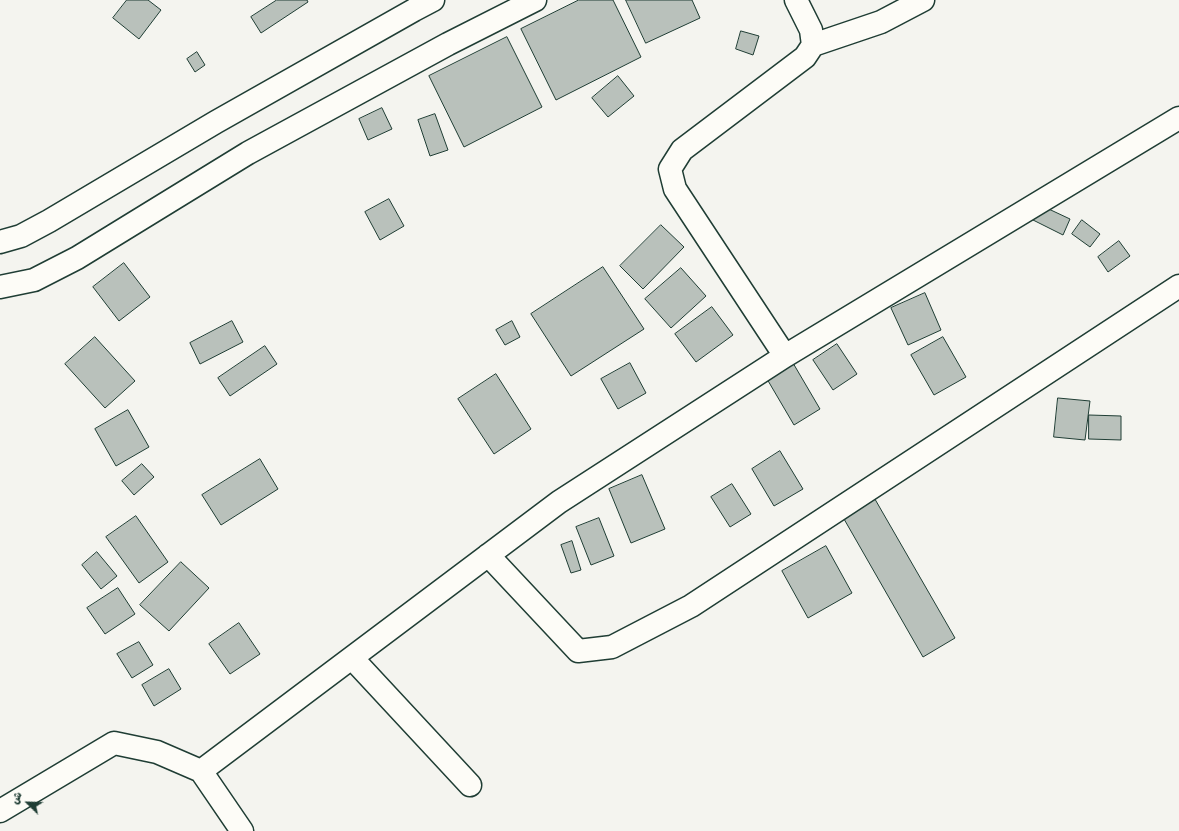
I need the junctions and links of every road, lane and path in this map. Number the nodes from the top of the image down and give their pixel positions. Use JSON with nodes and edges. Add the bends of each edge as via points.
{"nodes":[{"id":1,"x":433,"y":0,"type":"edge"},
{"id":2,"x":535,"y":0,"type":"edge"},
{"id":3,"x":796,"y":0,"type":"edge"},
{"id":4,"x":923,"y":0,"type":"edge"},
{"id":5,"x":410,"y":5,"type":"edge"},
{"id":6,"x":813,"y":45,"type":"junction"},
{"id":7,"x":1179,"y":118,"type":"edge"},
{"id":8,"x":0,"y":242,"type":"edge"},
{"id":9,"x":1179,"y":286,"type":"edge"},
{"id":10,"x":0,"y":287,"type":"edge"},
{"id":11,"x":785,"y":356,"type":"junction"},
{"id":12,"x":488,"y":555,"type":"junction"},
{"id":13,"x":352,"y":658,"type":"junction"},
{"id":14,"x":201,"y":771,"type":"junction"},
{"id":15,"x":470,"y":785,"type":"dead end"},
{"id":16,"x":0,"y":811,"type":"edge"},
{"id":17,"x":242,"y":831,"type":"edge"}],
"edges":[{"from":1,"to":5,"type":"street"},
{"from":2,"to":10,"type":"street","via":[[448,44],[248,153],[76,258],[34,280]]},
{"from":3,"to":6,"type":"street","via":[[811,30]]},
{"from":4,"to":6,"type":"street","via":[[881,22]]},
{"from":5,"to":8,"type":"street","via":[[49,222],[21,236]]},
{"from":6,"to":11,"type":"street","via":[[805,57],[682,150],[670,169],[675,189]]},
{"from":7,"to":11,"type":"street"},
{"from":9,"to":12,"type":"street","via":[[691,606],[612,646],[578,651]]},
{"from":11,"to":12,"type":"street","via":[[559,502]]},
{"from":12,"to":13,"type":"street"},
{"from":13,"to":14,"type":"street"},
{"from":13,"to":15,"type":"street"},
{"from":14,"to":16,"type":"street","via":[[157,752],[114,743]]},
{"from":14,"to":17,"type":"street"}]}
